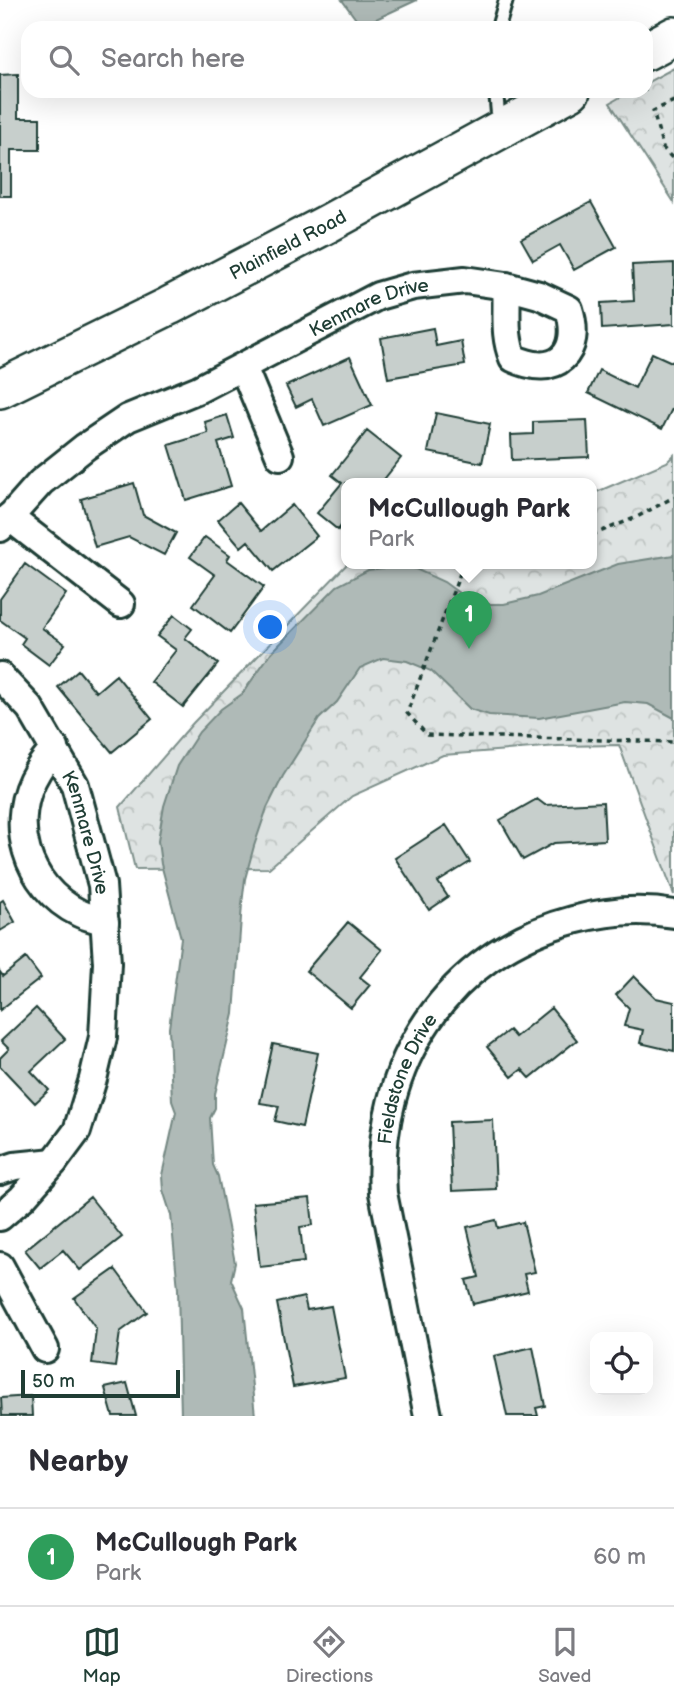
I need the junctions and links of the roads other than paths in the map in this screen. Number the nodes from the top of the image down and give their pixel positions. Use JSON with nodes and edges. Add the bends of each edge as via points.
{"nodes":[{"id":1,"x":506,"y":0,"type":"edge"},
{"id":2,"x":500,"y":21,"type":"edge"},
{"id":3,"x":674,"y":36,"type":"edge"},
{"id":4,"x":653,"y":47,"type":"edge"},
{"id":5,"x":497,"y":98,"type":"edge"},
{"id":6,"x":558,"y":98,"type":"edge"},
{"id":7,"x":499,"y":129,"type":"junction"},
{"id":8,"x":506,"y":286,"type":"dead end"},
{"id":9,"x":243,"y":367,"type":"junction"},
{"id":10,"x":0,"y":389,"type":"edge"},
{"id":11,"x":280,"y":456,"type":"dead end"},
{"id":12,"x":4,"y":523,"type":"edge"},
{"id":13,"x":121,"y":604,"type":"dead end"},
{"id":14,"x":0,"y":676,"type":"edge"},
{"id":15,"x":55,"y":748,"type":"junction"},
{"id":16,"x":674,"y":914,"type":"edge"},
{"id":17,"x":105,"y":922,"type":"junction"},
{"id":18,"x":54,"y":1162,"type":"junction"},
{"id":19,"x":0,"y":1171,"type":"edge"},
{"id":20,"x":0,"y":1217,"type":"edge"},
{"id":21,"x":0,"y":1266,"type":"edge"},
{"id":22,"x":45,"y":1349,"type":"dead end"},
{"id":23,"x":428,"y":1416,"type":"edge"}],
"edges":[{"from":1,"to":2,"type":"lane"},
{"from":3,"to":4,"type":"main road"},
{"from":5,"to":7,"type":"lane"},
{"from":6,"to":7,"type":"main road","name":"Plainfield Road"},
{"from":7,"to":10,"type":"main road","name":"Plainfield Road","via":[[327,224]]},
{"from":8,"to":9,"type":"street","name":"Kenmare Drive","via":[[465,280],[377,296]]},
{"from":9,"to":11,"type":"street"},
{"from":9,"to":12,"type":"street","name":"Kenmare Drive","via":[[128,418],[41,482]]},
{"from":12,"to":13,"type":"street","name":"Kenmare Drive"},
{"from":14,"to":15,"type":"street","name":"Kenmare Drive","via":[[30,708]]},
{"from":15,"to":17,"type":"street","name":"Kenmare Drive","via":[[75,785],[92,842]]},
{"from":15,"to":17,"type":"street","name":"Kenmare Drive","via":[[30,788],[23,811],[23,840],[30,864],[49,892],[79,913]]},
{"from":16,"to":23,"type":"street","name":"Fieldstone Drive","via":[[594,914],[552,925],[517,941],[458,981],[404,1061],[387,1114],[381,1168]]},
{"from":17,"to":18,"type":"street","name":"Kenmare Drive","via":[[103,1037],[76,1131]]},
{"from":18,"to":19,"type":"street"},
{"from":18,"to":20,"type":"street","name":"Kenmare Drive"},
{"from":21,"to":22,"type":"street"}]}
